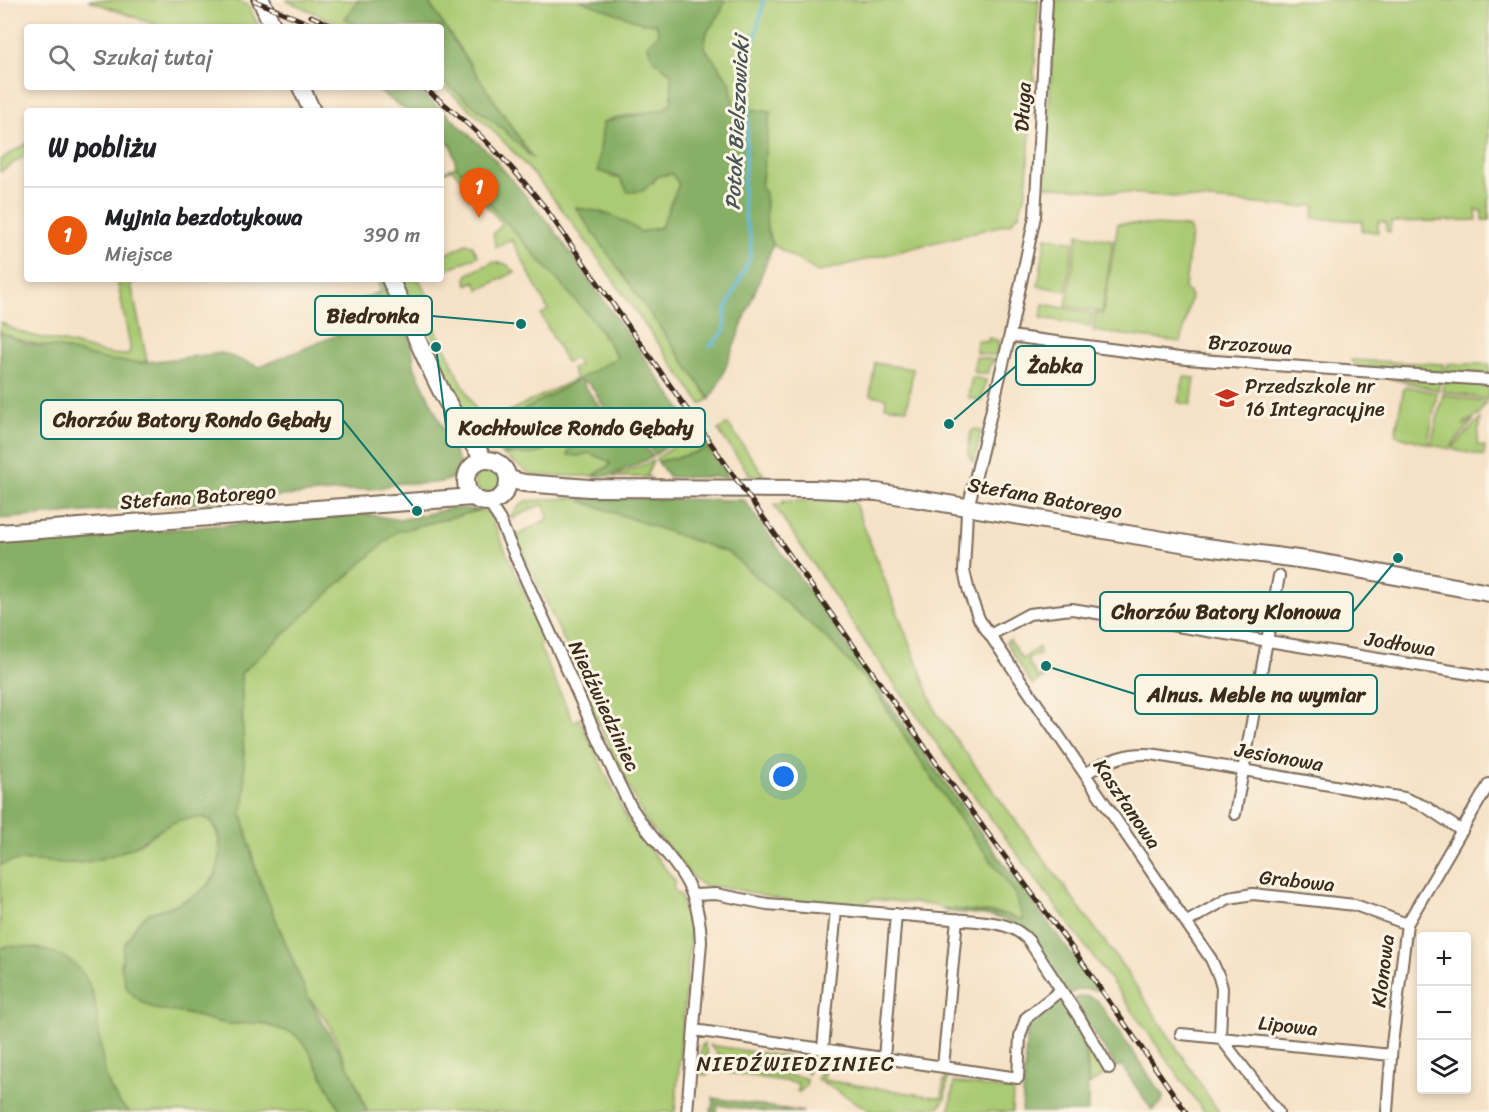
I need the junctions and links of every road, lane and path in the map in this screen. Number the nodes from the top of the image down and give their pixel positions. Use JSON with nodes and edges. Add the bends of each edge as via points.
{"nodes":[{"id":1,"x":261,"y":0,"type":"edge"},
{"id":2,"x":1047,"y":0,"type":"edge"},
{"id":3,"x":272,"y":24,"type":"edge"},
{"id":4,"x":302,"y":90,"type":"edge"},
{"id":5,"x":311,"y":108,"type":"edge"},
{"id":6,"x":391,"y":282,"type":"edge"},
{"id":7,"x":1010,"y":336,"type":"junction"},
{"id":8,"x":1489,"y":380,"type":"edge"},
{"id":9,"x":438,"y":382,"type":"junction"},
{"id":10,"x":485,"y":460,"type":"junction"},
{"id":11,"x":487,"y":489,"type":"junction"},
{"id":12,"x":968,"y":506,"type":"junction"},
{"id":13,"x":0,"y":533,"type":"edge"},
{"id":14,"x":1279,"y":576,"type":"dead end"},
{"id":15,"x":1489,"y":593,"type":"edge"},
{"id":16,"x":990,"y":635,"type":"junction"},
{"id":17,"x":1268,"y":640,"type":"junction"},
{"id":18,"x":1489,"y":677,"type":"edge"},
{"id":19,"x":1243,"y":769,"type":"junction"},
{"id":20,"x":1085,"y":774,"type":"junction"},
{"id":21,"x":1489,"y":784,"type":"edge"},
{"id":22,"x":1235,"y":814,"type":"dead end"},
{"id":23,"x":1462,"y":831,"type":"junction"},
{"id":24,"x":694,"y":895,"type":"junction"},
{"id":25,"x":836,"y":910,"type":"junction"},
{"id":26,"x":896,"y":914,"type":"junction"},
{"id":27,"x":957,"y":919,"type":"junction"},
{"id":28,"x":1187,"y":922,"type":"junction"},
{"id":29,"x":1407,"y":924,"type":"junction"},
{"id":30,"x":1061,"y":990,"type":"junction"},
{"id":31,"x":694,"y":1030,"type":"junction"},
{"id":32,"x":1181,"y":1034,"type":"dead end"},
{"id":33,"x":1220,"y":1037,"type":"junction"},
{"id":34,"x":823,"y":1048,"type":"junction"},
{"id":35,"x":1391,"y":1055,"type":"junction"},
{"id":36,"x":884,"y":1058,"type":"junction"},
{"id":37,"x":944,"y":1067,"type":"junction"},
{"id":38,"x":1109,"y":1068,"type":"dead end"},
{"id":39,"x":687,"y":1112,"type":"edge"},
{"id":40,"x":1278,"y":1112,"type":"edge"},
{"id":41,"x":1387,"y":1112,"type":"edge"}],
"edges":[{"from":1,"to":3,"type":"street"},
{"from":2,"to":7,"type":"street","name":"Długa","via":[[1035,216]]},
{"from":4,"to":5,"type":"street"},
{"from":6,"to":9,"type":"street"},
{"from":7,"to":8,"type":"street","name":"Brzozowa","via":[[1186,359]]},
{"from":7,"to":12,"type":"street"},
{"from":9,"to":10,"type":"street"},
{"from":9,"to":11,"type":"street"},
{"from":10,"to":11,"type":"street","via":[[476,462]]},
{"from":10,"to":11,"type":"street","via":[[499,462],[507,472]]},
{"from":11,"to":12,"type":"street","name":"Stefana Batorego","via":[[524,483],[589,488],[858,490]]},
{"from":11,"to":13,"type":"street","name":"Stefana Batorego","via":[[450,489],[398,501]]},
{"from":11,"to":24,"type":"street","name":"Niedźwiedziniec","via":[[624,792],[641,823],[676,863]]},
{"from":12,"to":15,"type":"street","name":"Stefana Batorego"},
{"from":12,"to":16,"type":"street","name":"Kasztanowa","via":[[964,571],[975,610]]},
{"from":14,"to":17,"type":"street"},
{"from":16,"to":17,"type":"street","name":"Jodłowa","via":[[1029,614],[1072,609]]},
{"from":16,"to":20,"type":"street","name":"Kasztanowa"},
{"from":17,"to":18,"type":"street","name":"Jodłowa"},
{"from":17,"to":19,"type":"street"},
{"from":19,"to":20,"type":"street","name":"Jesionowa","via":[[1140,753],[1114,758]]},
{"from":19,"to":22,"type":"street"},
{"from":19,"to":23,"type":"street","name":"Jesionowa","via":[[1404,798],[1426,807]]},
{"from":20,"to":28,"type":"street","name":"Kasztanowa"},
{"from":21,"to":23,"type":"street","name":"Klonowa"},
{"from":23,"to":29,"type":"street","name":"Klonowa"},
{"from":24,"to":25,"type":"street","via":[[716,894],[767,904]]},
{"from":24,"to":31,"type":"street","name":"Niedźwiedziniec","via":[[701,942]]},
{"from":25,"to":26,"type":"street"},
{"from":25,"to":34,"type":"street"},
{"from":26,"to":27,"type":"street"},
{"from":26,"to":36,"type":"street"},
{"from":27,"to":30,"type":"street","via":[[995,922],[1019,932]]},
{"from":27,"to":37,"type":"street"},
{"from":28,"to":29,"type":"street","name":"Grabowa","via":[[1229,898],[1253,894],[1354,905]]},
{"from":28,"to":33,"type":"street","name":"Kasztanowa","via":[[1219,977],[1223,997]]},
{"from":29,"to":35,"type":"street","name":"Klonowa"},
{"from":30,"to":37,"type":"street","via":[[1026,1018],[1020,1036],[1018,1078]]},
{"from":30,"to":38,"type":"street"},
{"from":31,"to":34,"type":"street"},
{"from":31,"to":39,"type":"street","name":"Niedźwiedziniec"},
{"from":32,"to":33,"type":"street","name":"Lipowa"},
{"from":33,"to":35,"type":"street","name":"Lipowa"},
{"from":33,"to":40,"type":"street"},
{"from":34,"to":36,"type":"street"},
{"from":35,"to":41,"type":"street","name":"Klonowa"},
{"from":36,"to":37,"type":"street"}]}
